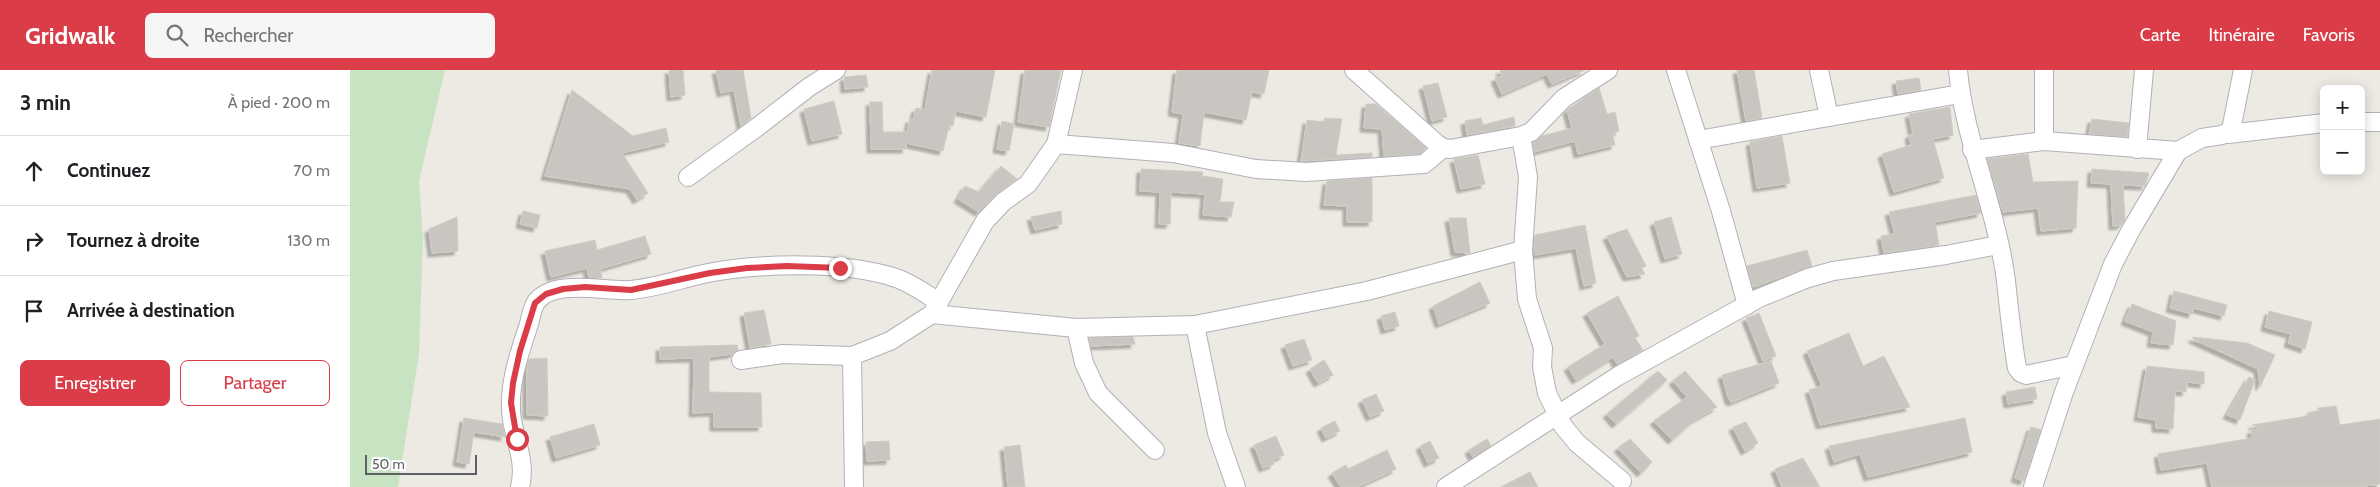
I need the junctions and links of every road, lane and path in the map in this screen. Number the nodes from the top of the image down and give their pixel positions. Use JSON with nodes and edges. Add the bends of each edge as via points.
{"nodes":[{"id":1,"x":836,"y":70,"type":"edge"},
{"id":2,"x":1073,"y":70,"type":"edge"},
{"id":3,"x":1354,"y":70,"type":"edge"},
{"id":4,"x":1608,"y":70,"type":"edge"},
{"id":5,"x":1676,"y":70,"type":"edge"},
{"id":6,"x":1819,"y":70,"type":"edge"},
{"id":7,"x":1958,"y":70,"type":"edge"},
{"id":8,"x":2044,"y":70,"type":"edge"},
{"id":9,"x":2144,"y":70,"type":"edge"},
{"id":10,"x":2243,"y":70,"type":"edge"},
{"id":11,"x":1960,"y":94,"type":"junction"},
{"id":12,"x":1830,"y":117,"type":"junction"},
{"id":13,"x":2365,"y":122,"type":"edge"},
{"id":14,"x":2380,"y":122,"type":"edge"},
{"id":15,"x":2320,"y":123,"type":"edge"},
{"id":16,"x":2228,"y":134,"type":"junction"},
{"id":17,"x":1521,"y":136,"type":"junction"},
{"id":18,"x":1698,"y":140,"type":"junction"},
{"id":19,"x":2044,"y":141,"type":"junction"},
{"id":20,"x":1056,"y":144,"type":"junction"},
{"id":21,"x":1443,"y":148,"type":"junction"},
{"id":22,"x":2137,"y":149,"type":"junction"},
{"id":23,"x":1972,"y":150,"type":"junction"},
{"id":24,"x":2178,"y":151,"type":"junction"},
{"id":25,"x":688,"y":176,"type":"dead end"},
{"id":26,"x":1998,"y":245,"type":"junction"},
{"id":27,"x":1523,"y":250,"type":"junction"},
{"id":28,"x":1747,"y":305,"type":"junction"},
{"id":29,"x":936,"y":308,"type":"junction"},
{"id":30,"x":1195,"y":325,"type":"junction"},
{"id":31,"x":1076,"y":328,"type":"junction"},
{"id":32,"x":852,"y":356,"type":"junction"},
{"id":33,"x":741,"y":360,"type":"dead end"},
{"id":34,"x":2074,"y":365,"type":"junction"},
{"id":35,"x":1558,"y":416,"type":"junction"},
{"id":36,"x":1155,"y":450,"type":"dead end"},
{"id":37,"x":1622,"y":481,"type":"dead end"},
{"id":38,"x":520,"y":487,"type":"edge"},
{"id":39,"x":854,"y":487,"type":"edge"},
{"id":40,"x":1236,"y":487,"type":"edge"},
{"id":41,"x":1446,"y":487,"type":"edge"},
{"id":42,"x":2034,"y":487,"type":"edge"}],
"edges":[{"from":1,"to":25,"type":"street"},
{"from":2,"to":20,"type":"street"},
{"from":3,"to":21,"type":"street"},
{"from":4,"to":17,"type":"street","via":[[1564,98],[1531,132]]},
{"from":5,"to":18,"type":"street"},
{"from":6,"to":12,"type":"street"},
{"from":7,"to":11,"type":"street"},
{"from":8,"to":19,"type":"street"},
{"from":9,"to":22,"type":"street"},
{"from":10,"to":16,"type":"street"},
{"from":11,"to":12,"type":"street"},
{"from":11,"to":23,"type":"street"},
{"from":12,"to":18,"type":"street"},
{"from":13,"to":14,"type":"street"},
{"from":15,"to":16,"type":"street"},
{"from":16,"to":24,"type":"street","via":[[2202,138]]},
{"from":17,"to":21,"type":"street"},
{"from":17,"to":27,"type":"street","via":[[1528,177]]},
{"from":18,"to":28,"type":"street"},
{"from":19,"to":22,"type":"street"},
{"from":19,"to":23,"type":"street"},
{"from":20,"to":21,"type":"street","via":[[1174,153],[1256,169],[1306,172],[1424,164]]},
{"from":20,"to":29,"type":"street","via":[[1028,184],[1003,202],[985,221]]},
{"from":22,"to":24,"type":"street"},
{"from":23,"to":26,"type":"street"},
{"from":24,"to":34,"type":"street","via":[[2113,264]]},
{"from":26,"to":28,"type":"street","via":[[1833,271],[1784,287]]},
{"from":26,"to":34,"type":"street","via":[[2006,279],[2017,368],[2026,375]]},
{"from":27,"to":30,"type":"street","via":[[1367,291]]},
{"from":27,"to":35,"type":"street","via":[[1530,312],[1543,348],[1542,367],[1547,393]]},
{"from":28,"to":35,"type":"street","via":[[1618,376]]},
{"from":29,"to":31,"type":"street"},
{"from":29,"to":32,"type":"street","via":[[890,341]]},
{"from":29,"to":38,"type":"street","via":[[898,279],[873,272],[819,266],[747,268],[631,290],[585,287],[546,294],[535,303],[513,383],[512,421],[522,462]]},
{"from":30,"to":31,"type":"street"},
{"from":30,"to":40,"type":"street","via":[[1217,433]]},
{"from":31,"to":36,"type":"street","via":[[1084,363],[1098,393]]},
{"from":32,"to":33,"type":"street","via":[[783,354]]},
{"from":32,"to":39,"type":"street"},
{"from":34,"to":42,"type":"street"},
{"from":35,"to":37,"type":"street","via":[[1577,443]]},
{"from":35,"to":41,"type":"street"}]}
